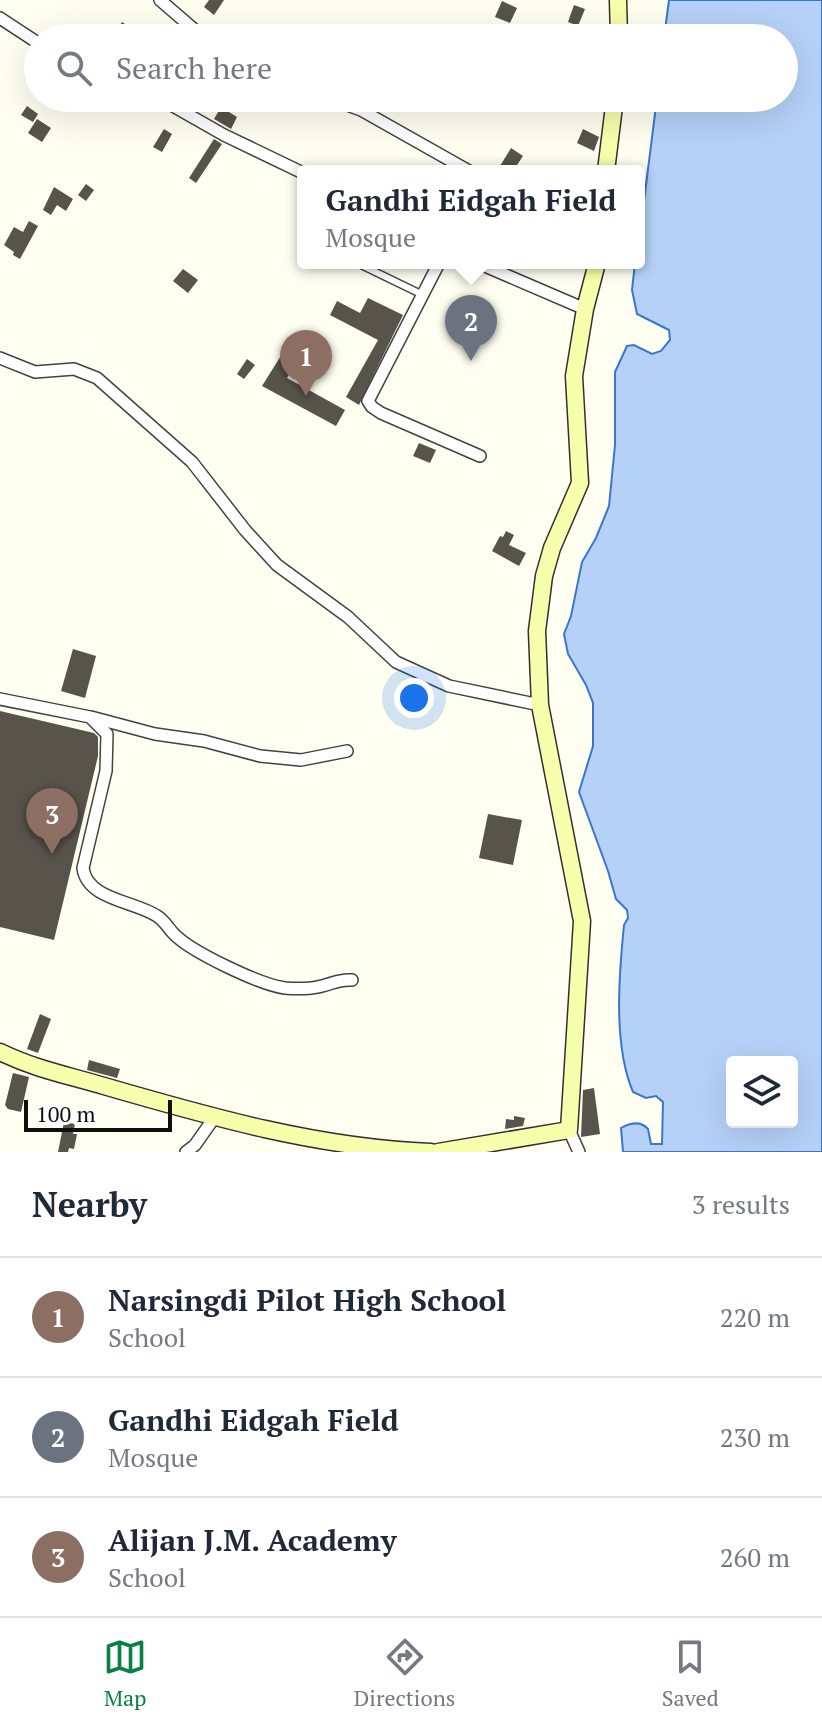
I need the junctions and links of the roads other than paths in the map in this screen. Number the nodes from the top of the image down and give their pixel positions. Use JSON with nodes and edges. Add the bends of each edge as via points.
{"nodes":[{"id":1,"x":160,"y":0,"type":"edge"},
{"id":2,"x":618,"y":0,"type":"edge"},
{"id":3,"x":0,"y":18,"type":"edge"},
{"id":4,"x":188,"y":24,"type":"edge"},
{"id":5,"x":619,"y":24,"type":"edge"},
{"id":6,"x":24,"y":34,"type":"edge"},
{"id":7,"x":184,"y":112,"type":"edge"},
{"id":8,"x":363,"y":112,"type":"edge"},
{"id":9,"x":613,"y":112,"type":"edge"},
{"id":10,"x":458,"y":165,"type":"edge"},
{"id":11,"x":607,"y":165,"type":"edge"},
{"id":12,"x":297,"y":170,"type":"edge"},
{"id":13,"x":369,"y":269,"type":"edge"},
{"id":14,"x":436,"y":269,"type":"edge"},
{"id":15,"x":492,"y":269,"type":"edge"},
{"id":16,"x":595,"y":269,"type":"edge"},
{"id":17,"x":423,"y":295,"type":"junction"},
{"id":18,"x":585,"y":309,"type":"junction"},
{"id":19,"x":0,"y":358,"type":"edge"},
{"id":20,"x":480,"y":456,"type":"dead end"},
{"id":21,"x":0,"y":699,"type":"edge"},
{"id":22,"x":540,"y":705,"type":"junction"},
{"id":23,"x":90,"y":717,"type":"junction"},
{"id":24,"x":347,"y":751,"type":"dead end"},
{"id":25,"x":352,"y":980,"type":"dead end"},
{"id":26,"x":0,"y":1052,"type":"edge"},
{"id":27,"x":214,"y":1118,"type":"junction"},
{"id":28,"x":569,"y":1130,"type":"junction"},
{"id":29,"x":474,"y":1149,"type":"edge"},
{"id":30,"x":186,"y":1152,"type":"edge"},
{"id":31,"x":431,"y":1152,"type":"edge"},
{"id":32,"x":438,"y":1152,"type":"edge"},
{"id":33,"x":579,"y":1152,"type":"edge"}],
"edges":[{"from":1,"to":4,"type":"street"},
{"from":2,"to":5,"type":"street"},
{"from":3,"to":6,"type":"street"},
{"from":7,"to":12,"type":"street"},
{"from":8,"to":10,"type":"street"},
{"from":9,"to":11,"type":"street"},
{"from":13,"to":17,"type":"lane"},
{"from":14,"to":17,"type":"street"},
{"from":15,"to":18,"type":"street"},
{"from":16,"to":18,"type":"street"},
{"from":17,"to":20,"type":"street","via":[[368,401],[381,413]]},
{"from":18,"to":22,"type":"street","via":[[574,376],[580,483],[544,576],[537,631]]},
{"from":19,"to":22,"type":"street","via":[[35,372],[74,369],[97,378],[192,462],[277,565],[348,617],[396,662],[449,686]]},
{"from":21,"to":23,"type":"street"},
{"from":22,"to":28,"type":"street","via":[[582,921]]},
{"from":23,"to":24,"type":"street","via":[[260,756],[301,760]]},
{"from":23,"to":25,"type":"street","via":[[107,734],[107,747],[83,868],[88,882],[156,915],[188,945],[267,984],[322,987],[337,979]]},
{"from":26,"to":27,"type":"street","via":[[41,1070]]},
{"from":27,"to":30,"type":"street"},
{"from":27,"to":31,"type":"street","via":[[327,1142]]},
{"from":28,"to":29,"type":"street"},
{"from":28,"to":33,"type":"street"},
{"from":29,"to":32,"type":"street"}]}
